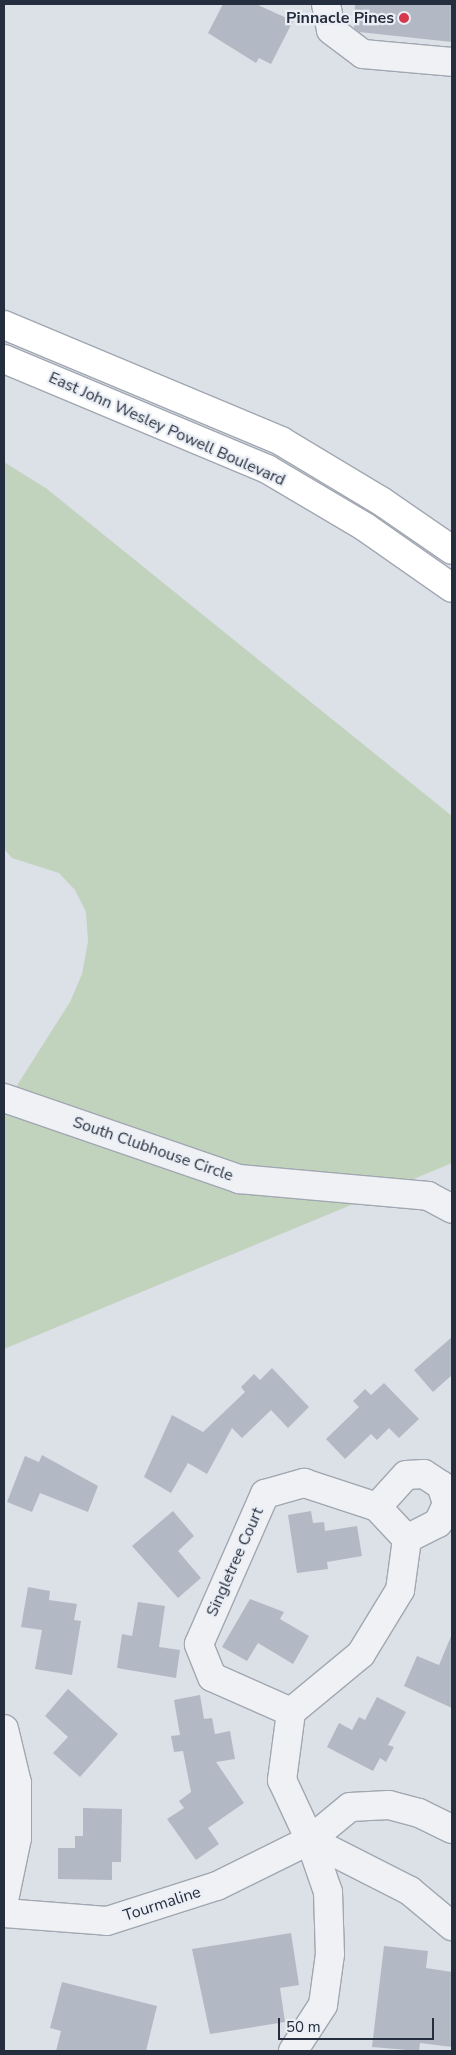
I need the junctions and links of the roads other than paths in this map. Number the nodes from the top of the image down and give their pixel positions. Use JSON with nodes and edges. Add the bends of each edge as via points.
{"nodes":[{"id":1,"x":326,"y":4,"type":"edge"},
{"id":2,"x":452,"y":62,"type":"edge"},
{"id":3,"x":4,"y":325,"type":"edge"},
{"id":4,"x":4,"y":359,"type":"edge"},
{"id":5,"x":452,"y":550,"type":"edge"},
{"id":6,"x":452,"y":588,"type":"edge"},
{"id":7,"x":4,"y":1098,"type":"edge"},
{"id":8,"x":452,"y":1209,"type":"edge"},
{"id":9,"x":377,"y":1507,"type":"junction"},
{"id":10,"x":407,"y":1539,"type":"junction"},
{"id":11,"x":291,"y":1712,"type":"junction"},
{"id":12,"x":4,"y":1729,"type":"edge"},
{"id":13,"x":452,"y":1829,"type":"edge"},
{"id":14,"x":310,"y":1840,"type":"junction"},
{"id":15,"x":4,"y":1900,"type":"edge"},
{"id":16,"x":4,"y":1913,"type":"edge"},
{"id":17,"x":452,"y":1926,"type":"edge"},
{"id":18,"x":293,"y":2051,"type":"edge"}],
"edges":[{"from":1,"to":2,"type":"street","via":[[331,30],[363,54]]},
{"from":3,"to":5,"type":"main road","name":"East John Wesley Powell Boulevard","via":[[281,441],[382,500]]},
{"from":4,"to":6,"type":"main road","name":"East John Wesley Powell Boulevard","via":[[267,469],[365,527]]},
{"from":7,"to":8,"type":"street","name":"South Clubhouse Circle","via":[[239,1179],[428,1196]]},
{"from":9,"to":10,"type":"street","name":"Singletree Court"},
{"from":9,"to":10,"type":"street","via":[[406,1475],[424,1474],[441,1485],[446,1504],[438,1523]]},
{"from":9,"to":11,"type":"street","name":"Singletree Court","via":[[304,1483],[265,1494],[199,1644],[212,1677]]},
{"from":10,"to":11,"type":"street","via":[[400,1590],[361,1654]]},
{"from":11,"to":14,"type":"street","via":[[282,1780]]},
{"from":12,"to":15,"type":"street","via":[[17,1783],[17,1838]]},
{"from":13,"to":14,"type":"street","name":"Tourmaline","via":[[419,1813],[389,1805],[350,1807]]},
{"from":14,"to":16,"type":"street","name":"Tourmaline","via":[[217,1886],[107,1921]]},
{"from":14,"to":17,"type":"street","via":[[410,1891]]},
{"from":14,"to":18,"type":"street","via":[[328,1892],[330,1954],[323,2004]]}]}
